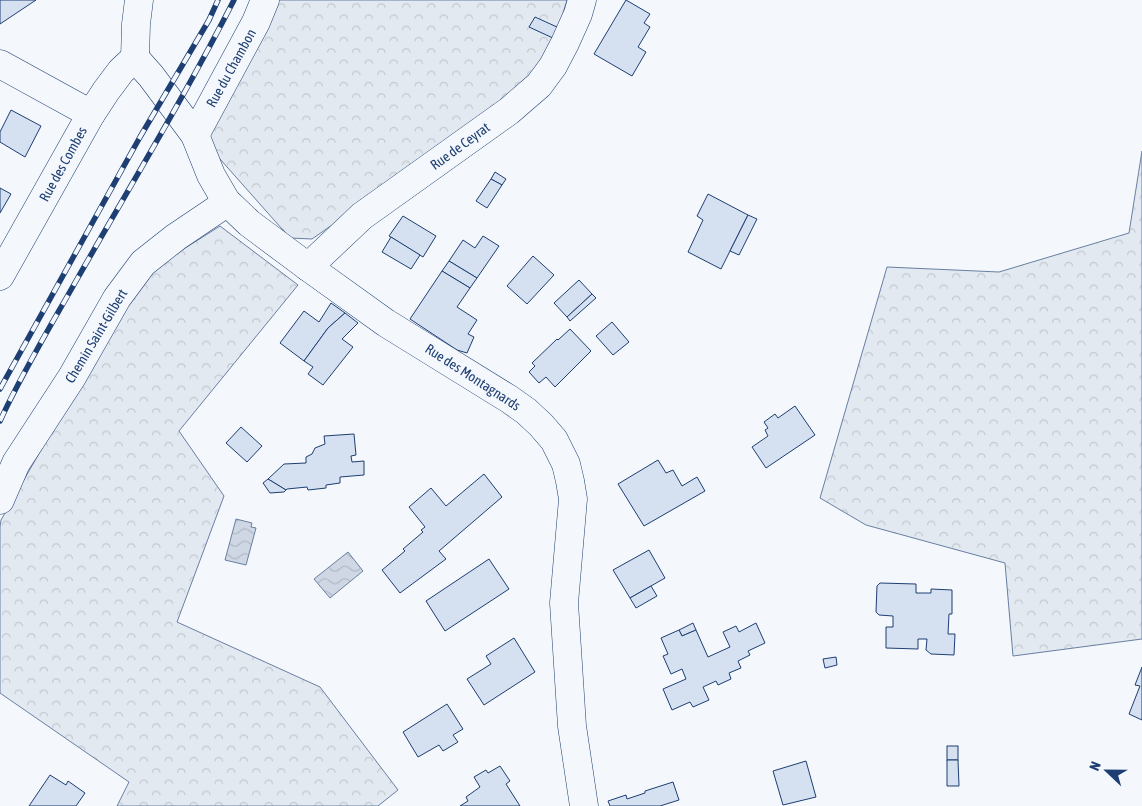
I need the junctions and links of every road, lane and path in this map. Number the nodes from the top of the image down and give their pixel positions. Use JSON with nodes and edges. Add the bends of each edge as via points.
{"nodes":[{"id":1,"x":139,"y":0,"type":"edge"},
{"id":2,"x":265,"y":0,"type":"edge"},
{"id":3,"x":582,"y":0,"type":"edge"},
{"id":4,"x":136,"y":58,"type":"junction"},
{"id":5,"x":0,"y":64,"type":"edge"},
{"id":6,"x":91,"y":114,"type":"junction"},
{"id":7,"x":195,"y":135,"type":"junction"},
{"id":8,"x":226,"y":201,"type":"junction"},
{"id":9,"x":308,"y":267,"type":"junction"},
{"id":10,"x":0,"y":276,"type":"edge"},
{"id":11,"x":0,"y":500,"type":"edge"},
{"id":12,"x":584,"y":806,"type":"edge"}],
"edges":[{"from":1,"to":4,"type":"street"},
{"from":2,"to":7,"type":"street","name":"Rue du Chambon"},
{"from":3,"to":9,"type":"street","name":"Rue de Ceyrat","via":[[565,43],[539,85],[509,111],[362,216]]},
{"from":4,"to":6,"type":"street","name":"Rue des Combes","via":[[121,71]]},
{"from":4,"to":7,"type":"street","name":"Rue des Montagnards"},
{"from":5,"to":6,"type":"street"},
{"from":6,"to":10,"type":"street","name":"Rue des Combes"},
{"from":7,"to":8,"type":"street","name":"Rue des Montagnards","via":[[211,175]]},
{"from":8,"to":9,"type":"street","name":"Rue des Montagnards","via":[[249,224]]},
{"from":8,"to":11,"type":"street","name":"Chemin Saint-Gilbert","via":[[143,263],[117,298],[72,377],[16,463]]},
{"from":9,"to":12,"type":"street","name":"Rue des Montagnards","via":[[386,323],[509,399],[526,411],[554,440],[566,464],[573,499],[564,603],[572,726]]}]}
